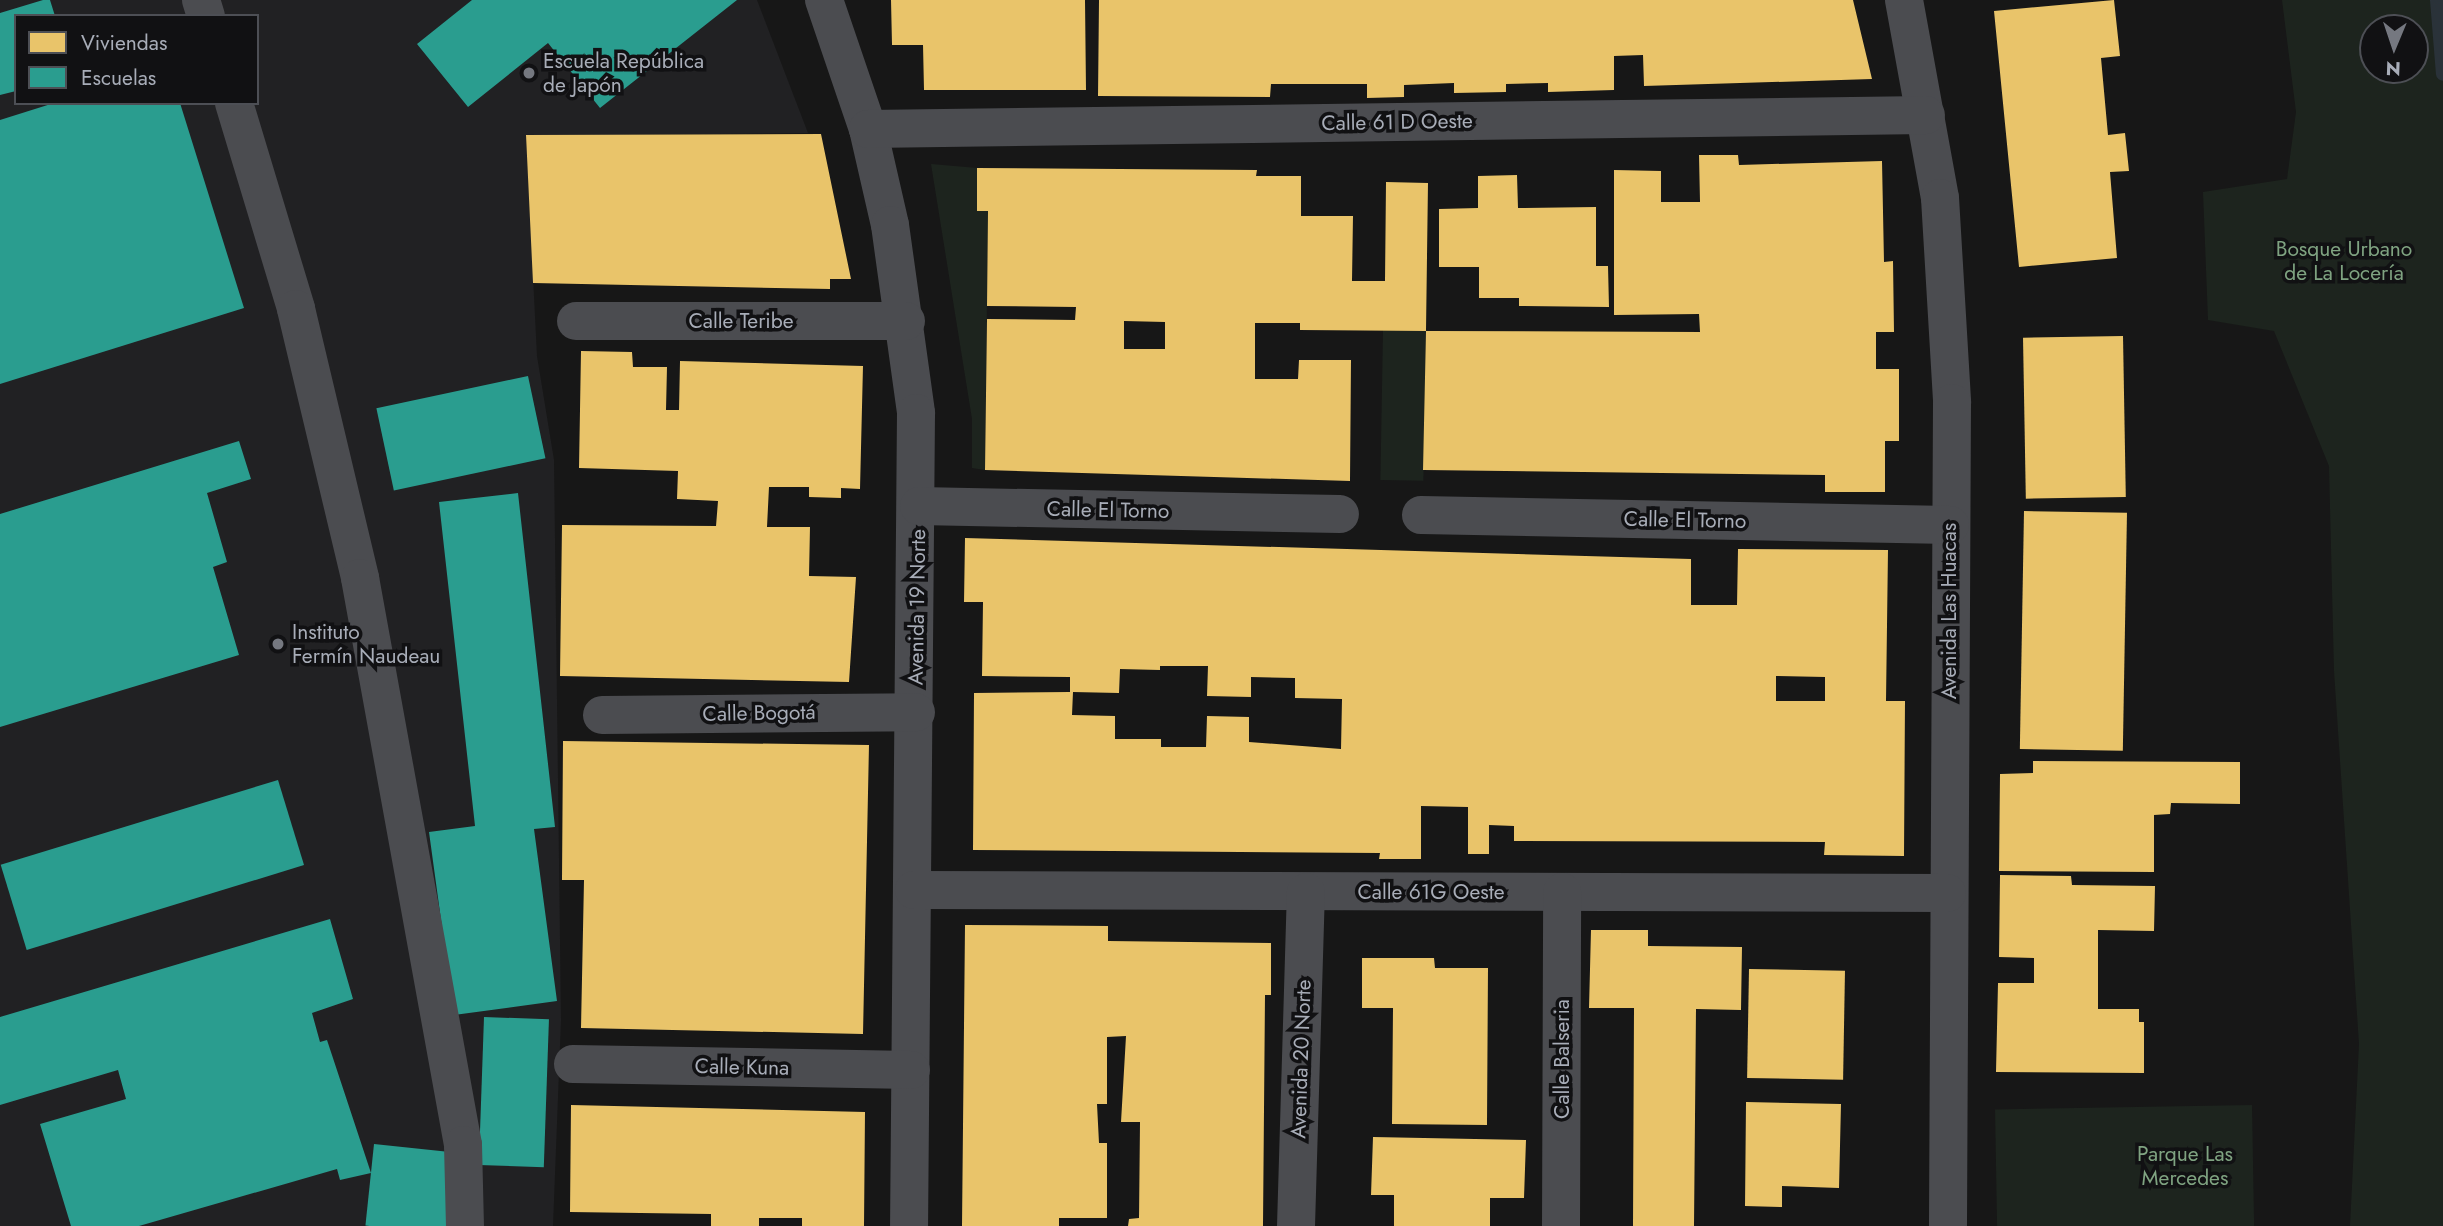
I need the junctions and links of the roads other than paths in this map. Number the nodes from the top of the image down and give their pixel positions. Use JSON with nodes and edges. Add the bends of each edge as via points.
{"nodes":[{"id":1,"x":824,"y":0,"type":"edge"},
{"id":2,"x":1904,"y":0,"type":"edge"},
{"id":3,"x":234,"y":105,"type":"edge"},
{"id":4,"x":1926,"y":115,"type":"junction"},
{"id":5,"x":868,"y":129,"type":"junction"},
{"id":6,"x":576,"y":321,"type":"dead end"},
{"id":7,"x":906,"y":321,"type":"junction"},
{"id":8,"x":919,"y":506,"type":"junction"},
{"id":9,"x":1340,"y":514,"type":"dead end"},
{"id":10,"x":1421,"y":515,"type":"dead end"},
{"id":11,"x":1950,"y":525,"type":"junction"},
{"id":12,"x":916,"y":712,"type":"junction"},
{"id":13,"x":602,"y":715,"type":"dead end"},
{"id":14,"x":914,"y":890,"type":"junction"},
{"id":15,"x":1306,"y":892,"type":"junction"},
{"id":16,"x":1562,"y":892,"type":"junction"},
{"id":17,"x":1947,"y":893,"type":"junction"},
{"id":18,"x":573,"y":1064,"type":"dead end"},
{"id":19,"x":911,"y":1070,"type":"junction"},
{"id":20,"x":466,"y":1226,"type":"edge"},
{"id":21,"x":909,"y":1226,"type":"edge"},
{"id":22,"x":1296,"y":1226,"type":"edge"},
{"id":23,"x":1561,"y":1226,"type":"edge"},
{"id":24,"x":1948,"y":1226,"type":"edge"}],
"edges":[{"from":1,"to":5,"type":"street","name":"Avenida 19 Norte"},
{"from":2,"to":4,"type":"street","name":"Avenida Las Huacas"},
{"from":3,"to":20,"type":"street","via":[[296,309],[360,578],[463,1146]]},
{"from":4,"to":5,"type":"street","name":"Calle 61 D Oeste"},
{"from":4,"to":11,"type":"street","name":"Avenida Las Huacas","via":[[1948,281]]},
{"from":5,"to":7,"type":"street","name":"Avenida 19 Norte"},
{"from":6,"to":7,"type":"street","name":"Calle Teribe"},
{"from":7,"to":8,"type":"street","name":"Avenida 19 Norte","via":[[916,413]]},
{"from":8,"to":9,"type":"street","name":"Calle El Torno"},
{"from":8,"to":12,"type":"street","name":"Avenida 19 Norte"},
{"from":10,"to":11,"type":"street","name":"Calle El Torno"},
{"from":11,"to":17,"type":"street","name":"Avenida Las Huacas"},
{"from":12,"to":13,"type":"street","name":"Calle Bogotá"},
{"from":12,"to":14,"type":"street","name":"Avenida 19 Norte"},
{"from":14,"to":15,"type":"street","name":"Calle 61G Oeste"},
{"from":14,"to":19,"type":"street","name":"Avenida 19 Norte"},
{"from":15,"to":16,"type":"street","name":"Calle 61G Oeste"},
{"from":15,"to":22,"type":"street","name":"Avenida 20 Norte"},
{"from":16,"to":17,"type":"street","name":"Calle 61G Oeste"},
{"from":16,"to":23,"type":"street","name":"Calle Balseria"},
{"from":17,"to":24,"type":"street","name":"Avenida Las Huacas"},
{"from":18,"to":19,"type":"street","name":"Calle Kuna"},
{"from":19,"to":21,"type":"street","name":"Avenida 19 Norte"}]}
